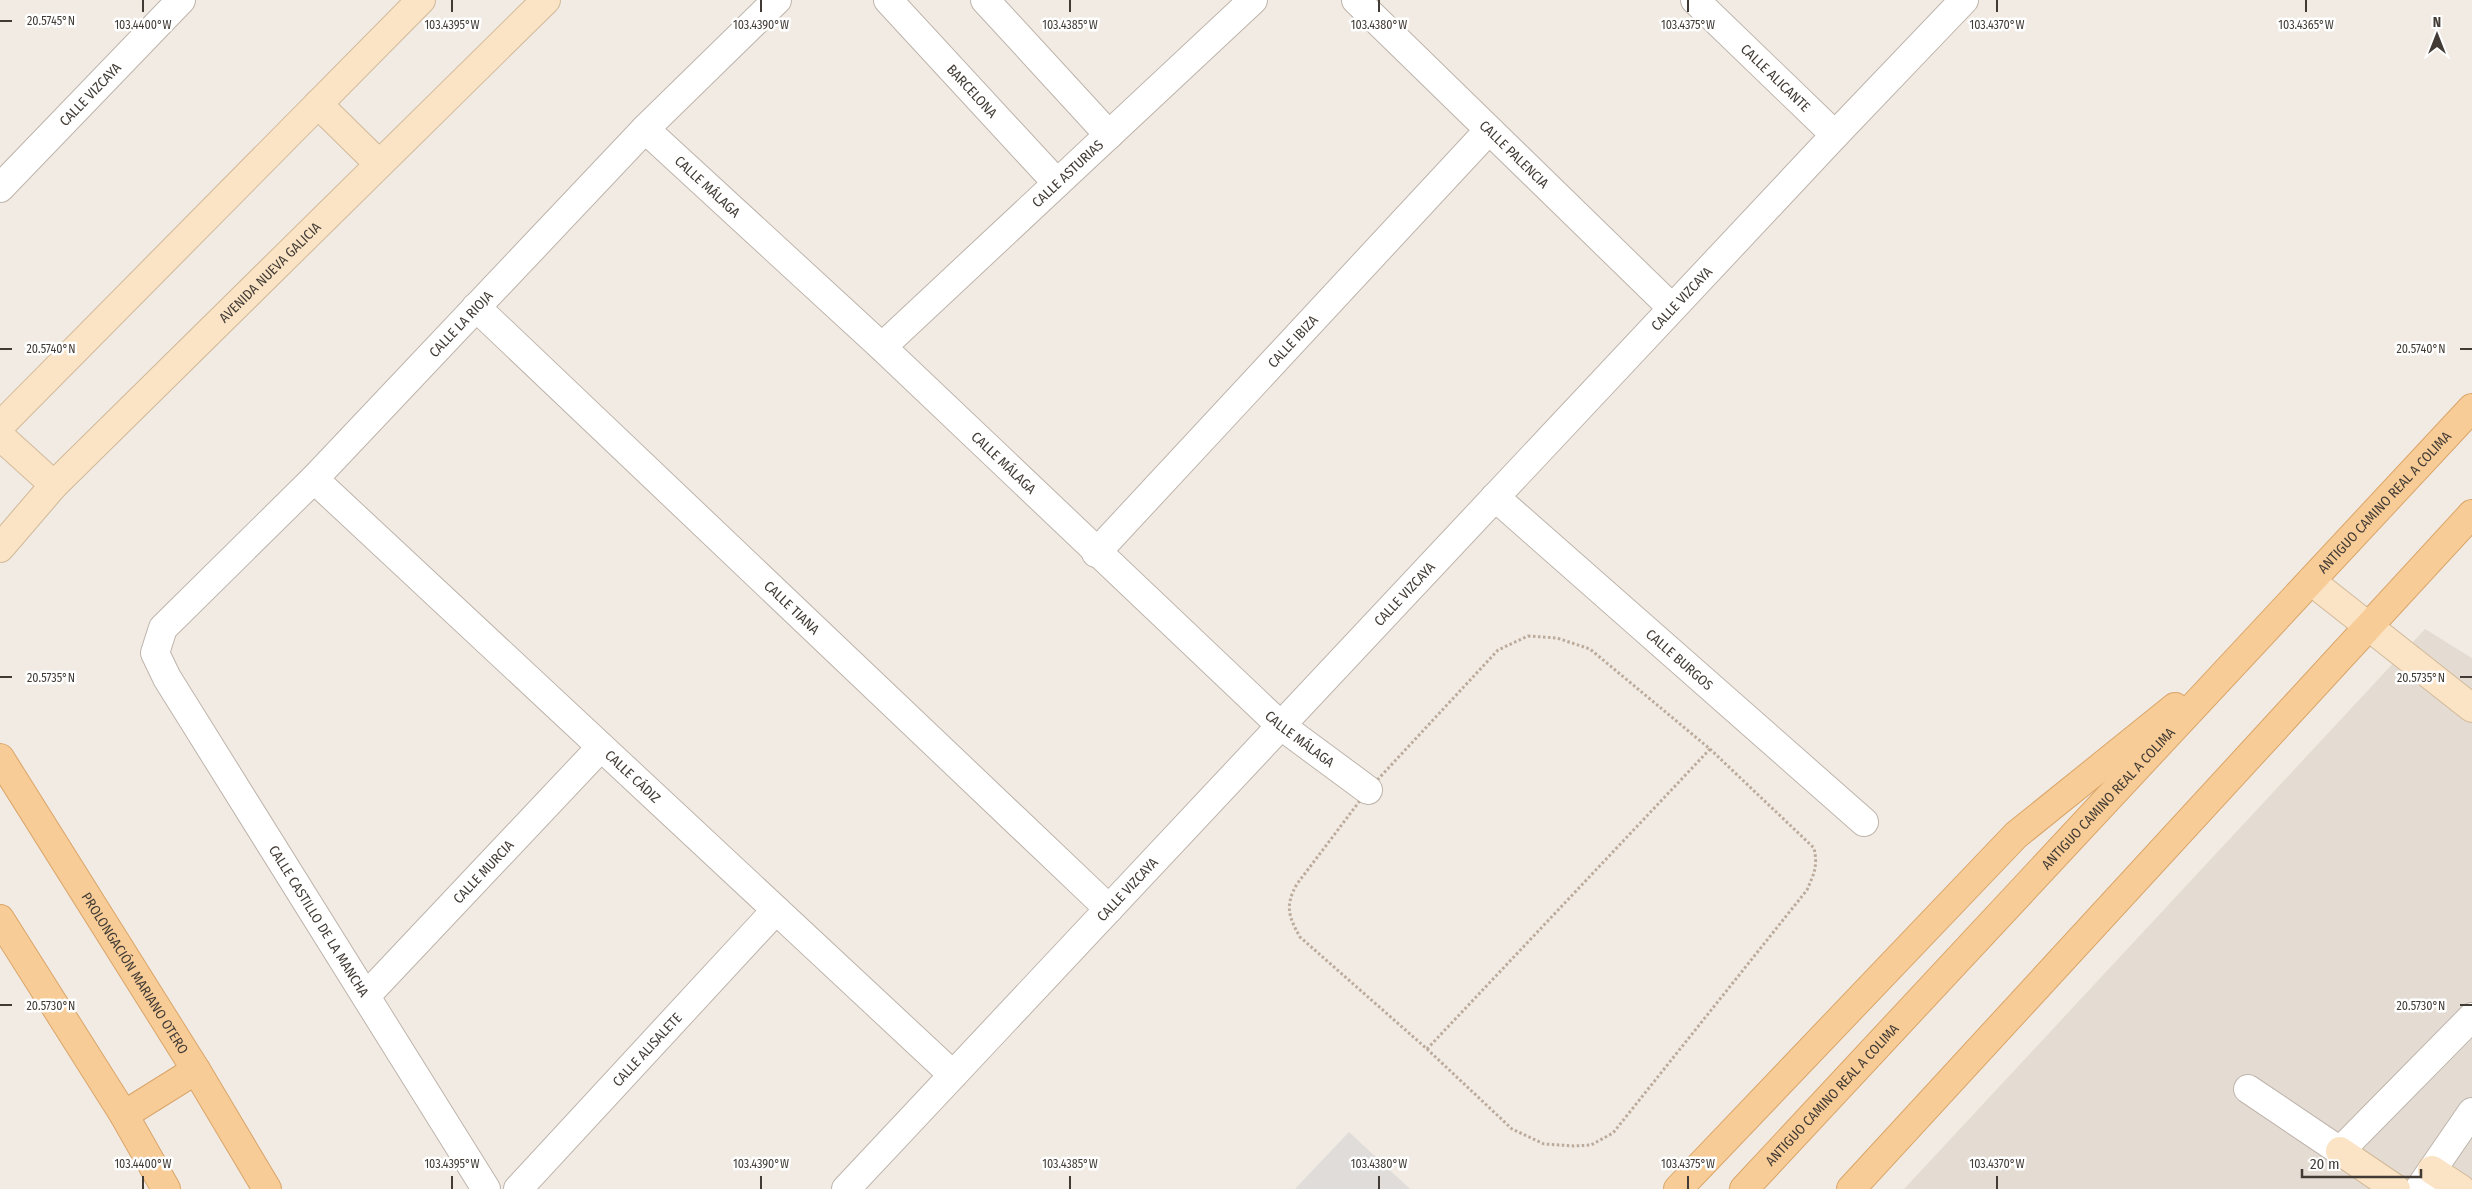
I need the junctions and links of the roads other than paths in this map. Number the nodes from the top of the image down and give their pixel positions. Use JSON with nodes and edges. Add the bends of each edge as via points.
{"nodes":[{"id":1,"x":421,"y":0,"type":"edge"},
{"id":2,"x":546,"y":0,"type":"edge"},
{"id":3,"x":778,"y":0,"type":"edge"},
{"id":4,"x":888,"y":0,"type":"edge"},
{"id":5,"x":985,"y":0,"type":"edge"},
{"id":6,"x":1254,"y":0,"type":"edge"},
{"id":7,"x":1356,"y":0,"type":"edge"},
{"id":8,"x":1695,"y":0,"type":"edge"},
{"id":9,"x":1964,"y":0,"type":"edge"},
{"id":10,"x":175,"y":2,"type":"edge"},
{"id":11,"x":318,"y":104,"type":"junction"},
{"id":12,"x":645,"y":129,"type":"junction"},
{"id":13,"x":1489,"y":130,"type":"junction"},
{"id":14,"x":1109,"y":134,"type":"junction"},
{"id":15,"x":1835,"y":134,"type":"junction"},
{"id":16,"x":380,"y":164,"type":"junction"},
{"id":17,"x":2,"y":183,"type":"edge"},
{"id":18,"x":1057,"y":183,"type":"junction"},
{"id":19,"x":476,"y":307,"type":"junction"},
{"id":20,"x":1672,"y":308,"type":"junction"},
{"id":21,"x":882,"y":347,"type":"junction"},
{"id":22,"x":2472,"y":408,"type":"edge"},
{"id":23,"x":0,"y":426,"type":"edge"},
{"id":24,"x":0,"y":436,"type":"edge"},
{"id":25,"x":314,"y":479,"type":"junction"},
{"id":26,"x":54,"y":485,"type":"junction"},
{"id":27,"x":1495,"y":497,"type":"junction"},
{"id":28,"x":2472,"y":514,"type":"edge"},
{"id":29,"x":0,"y":548,"type":"edge"},
{"id":30,"x":1096,"y":552,"type":"junction"},
{"id":31,"x":2311,"y":581,"type":"junction"},
{"id":32,"x":2368,"y":627,"type":"junction"},
{"id":33,"x":2252,"y":645,"type":"junction"},
{"id":34,"x":154,"y":653,"type":"joint"},
{"id":35,"x":2472,"y":708,"type":"edge"},
{"id":36,"x":1280,"y":725,"type":"junction"},
{"id":37,"x":601,"y":747,"type":"junction"},
{"id":38,"x":0,"y":758,"type":"edge"},
{"id":39,"x":1368,"y":790,"type":"road end"},
{"id":40,"x":1864,"y":822,"type":"dead end"},
{"id":41,"x":1109,"y":909,"type":"junction"},
{"id":42,"x":776,"y":910,"type":"junction"},
{"id":43,"x":0,"y":918,"type":"edge"},
{"id":44,"x":366,"y":996,"type":"junction"},
{"id":45,"x":2472,"y":1016,"type":"edge"},
{"id":46,"x":196,"y":1070,"type":"junction"},
{"id":47,"x":953,"y":1075,"type":"junction"},
{"id":48,"x":2248,"y":1089,"type":"dead end"},
{"id":49,"x":2472,"y":1112,"type":"edge"},
{"id":50,"x":124,"y":1116,"type":"junction"},
{"id":51,"x":1888,"y":1148,"type":"junction"},
{"id":52,"x":2340,"y":1151,"type":"junction"},
{"id":53,"x":2426,"y":1180,"type":"edge"},
{"id":54,"x":166,"y":1189,"type":"edge"},
{"id":55,"x":267,"y":1189,"type":"edge"},
{"id":56,"x":486,"y":1189,"type":"edge"},
{"id":57,"x":518,"y":1189,"type":"edge"},
{"id":58,"x":846,"y":1189,"type":"edge"},
{"id":59,"x":1678,"y":1189,"type":"edge"},
{"id":60,"x":1744,"y":1189,"type":"edge"},
{"id":61,"x":1851,"y":1189,"type":"edge"},
{"id":62,"x":1871,"y":1189,"type":"edge"},
{"id":63,"x":2396,"y":1189,"type":"edge"},
{"id":64,"x":2461,"y":1189,"type":"edge"}],
"edges":[{"from":1,"to":11,"type":"street"},
{"from":2,"to":16,"type":"street","name":"AVENIDA NUEVA GALICIA"},
{"from":3,"to":12,"type":"street","name":"CALLE LA RIOJA"},
{"from":4,"to":18,"type":"street","name":"BARCELONA"},
{"from":5,"to":14,"type":"street"},
{"from":6,"to":14,"type":"street","name":"CALLE ASTURIAS"},
{"from":7,"to":13,"type":"street","name":"CALLE PALENCIA"},
{"from":8,"to":15,"type":"street","name":"CALLE ALICANTE"},
{"from":9,"to":15,"type":"street","name":"CALLE VIZCAYA"},
{"from":10,"to":17,"type":"street","name":"CALLE VIZCAYA"},
{"from":11,"to":16,"type":"street"},
{"from":11,"to":23,"type":"street"},
{"from":12,"to":19,"type":"street","name":"CALLE LA RIOJA"},
{"from":12,"to":21,"type":"street","name":"CALLE MÁLAGA"},
{"from":13,"to":20,"type":"street","name":"CALLE PALENCIA"},
{"from":13,"to":30,"type":"street","name":"CALLE IBIZA"},
{"from":14,"to":18,"type":"street","name":"CALLE ASTURIAS"},
{"from":15,"to":20,"type":"street","name":"CALLE VIZCAYA"},
{"from":16,"to":26,"type":"street","name":"AVENIDA NUEVA GALICIA"},
{"from":18,"to":21,"type":"street","name":"CALLE ASTURIAS"},
{"from":19,"to":25,"type":"street","name":"CALLE LA RIOJA"},
{"from":19,"to":41,"type":"street","name":"CALLE TIANA"},
{"from":20,"to":27,"type":"street","name":"CALLE VIZCAYA"},
{"from":21,"to":30,"type":"street","name":"CALLE MÁLAGA"},
{"from":22,"to":31,"type":"main road","name":"ANTIGUO CAMINO REAL A COLIMA"},
{"from":24,"to":26,"type":"street"},
{"from":25,"to":34,"type":"street","name":"CALLE LA RIOJA","via":[[163,628]]},
{"from":25,"to":37,"type":"street","name":"CALLE CÁDIZ"},
{"from":26,"to":29,"type":"street","name":"AVENIDA NUEVA GALICIA"},
{"from":27,"to":36,"type":"street","name":"CALLE VIZCAYA"},
{"from":27,"to":40,"type":"street","name":"CALLE BURGOS"},
{"from":28,"to":32,"type":"main road"},
{"from":30,"to":36,"type":"street","name":"CALLE MÁLAGA"},
{"from":31,"to":32,"type":"street"},
{"from":31,"to":33,"type":"main road","name":"ANTIGUO CAMINO REAL A COLIMA"},
{"from":32,"to":35,"type":"street"},
{"from":32,"to":51,"type":"main road"},
{"from":33,"to":59,"type":"main road","via":[[2016,835]]},
{"from":33,"to":60,"type":"main road","name":"ANTIGUO CAMINO REAL A COLIMA"},
{"from":34,"to":44,"type":"street","name":"CALLE CASTILLO DE LA MANCHA"},
{"from":36,"to":39,"type":"street","name":"CALLE MÁLAGA"},
{"from":36,"to":41,"type":"street","name":"CALLE VIZCAYA"},
{"from":37,"to":42,"type":"street","name":"CALLE CÁDIZ"},
{"from":37,"to":44,"type":"street","name":"CALLE MURCIA"},
{"from":38,"to":46,"type":"main road","name":"PROLONGACIÓN MARIANO OTERO"},
{"from":41,"to":47,"type":"street","name":"CALLE VIZCAYA"},
{"from":42,"to":47,"type":"street","name":"CALLE CÁDIZ"},
{"from":42,"to":57,"type":"street","name":"CALLE ALISALETE"},
{"from":43,"to":50,"type":"main road"},
{"from":44,"to":56,"type":"street","name":"CALLE CASTILLO DE LA MANCHA"},
{"from":45,"to":52,"type":"street"},
{"from":46,"to":50,"type":"main road"},
{"from":46,"to":55,"type":"main road","name":"PROLONGACIÓN MARIANO OTERO"},
{"from":47,"to":58,"type":"street","name":"CALLE VIZCAYA"},
{"from":48,"to":52,"type":"street"},
{"from":49,"to":53,"type":"street"},
{"from":50,"to":54,"type":"main road"},
{"from":51,"to":61,"type":"main road"},
{"from":51,"to":62,"type":"street"},
{"from":52,"to":63,"type":"street"},
{"from":53,"to":64,"type":"street"}]}
